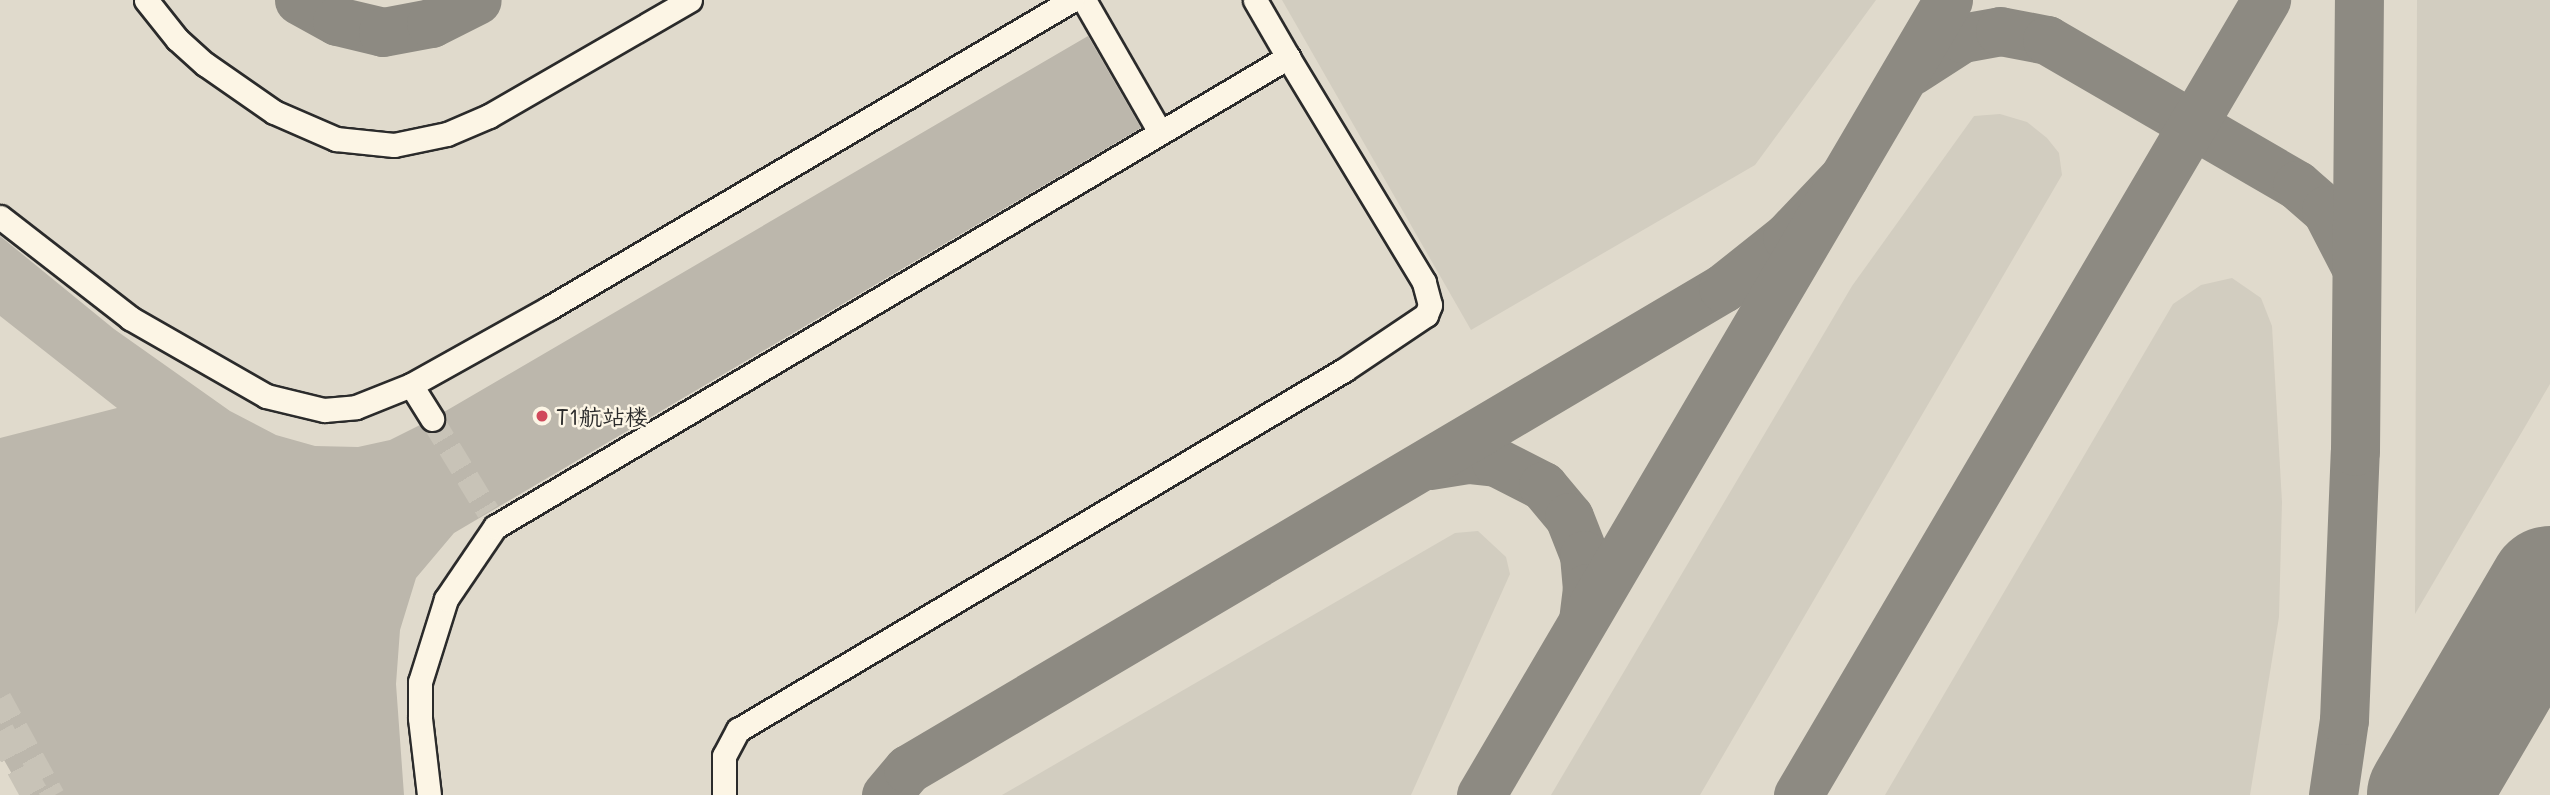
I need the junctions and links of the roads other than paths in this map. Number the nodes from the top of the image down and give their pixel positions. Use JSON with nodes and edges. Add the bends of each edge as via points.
{"nodes":[{"id":1,"x":146,"y":0,"type":"edge"},
{"id":2,"x":690,"y":0,"type":"edge"},
{"id":3,"x":1072,"y":0,"type":"edge"},
{"id":4,"x":1084,"y":0,"type":"edge"},
{"id":5,"x":1255,"y":0,"type":"edge"},
{"id":6,"x":1287,"y":57,"type":"junction"},
{"id":7,"x":1160,"y":132,"type":"junction"},
{"id":8,"x":0,"y":218,"type":"edge"},
{"id":9,"x":411,"y":385,"type":"junction"},
{"id":10,"x":432,"y":419,"type":"tunnel mouth"},
{"id":11,"x":429,"y":795,"type":"edge"},
{"id":12,"x":724,"y":795,"type":"edge"}],
"edges":[{"from":1,"to":2,"type":"lane","via":[[177,39],[205,64],[274,112],[336,139],[394,145],[447,134],[489,116]]},
{"from":3,"to":9,"type":"lane"},
{"from":4,"to":7,"type":"lane"},
{"from":5,"to":6,"type":"lane"},
{"from":6,"to":7,"type":"lane"},
{"from":6,"to":12,"type":"lane","via":[[1424,282],[1429,293],[1426,315],[1344,370],[746,725],[730,741],[724,756]]},
{"from":7,"to":11,"type":"lane","via":[[491,519],[446,599],[420,682],[419,718]]},
{"from":8,"to":9,"type":"lane","via":[[130,318],[266,396],[324,410],[356,407]]},
{"from":9,"to":10,"type":"lane"}]}
